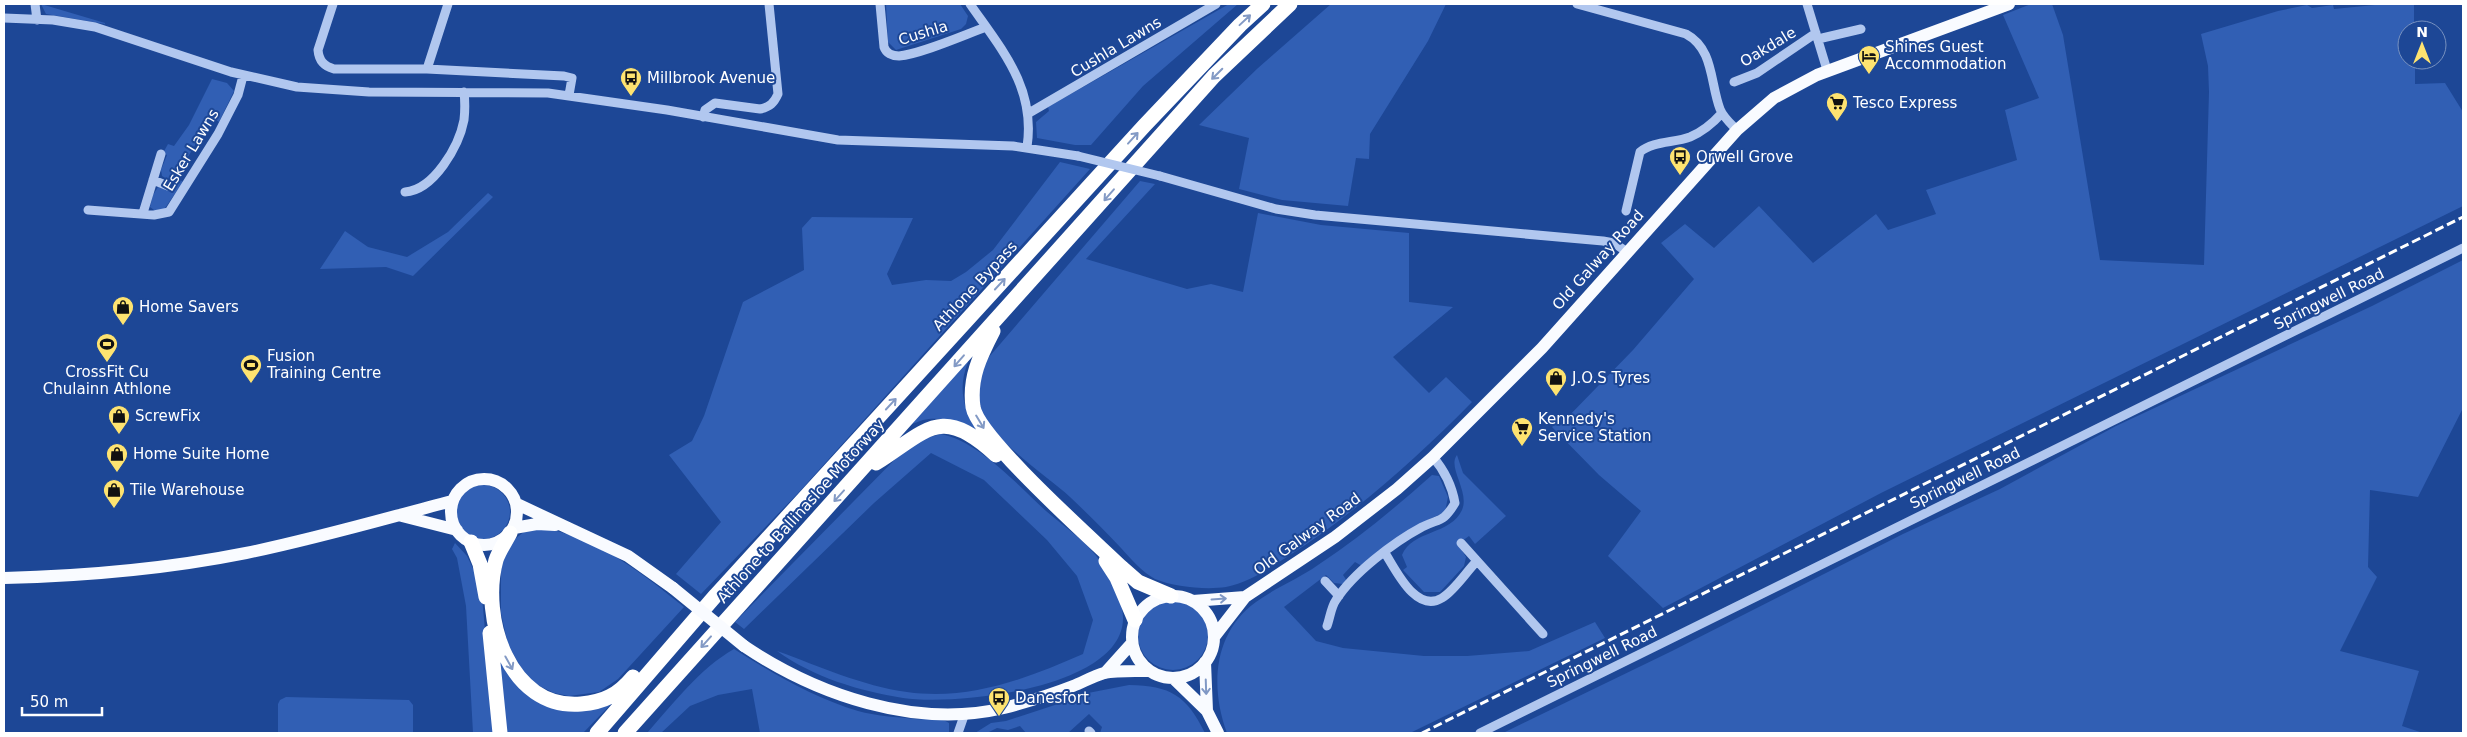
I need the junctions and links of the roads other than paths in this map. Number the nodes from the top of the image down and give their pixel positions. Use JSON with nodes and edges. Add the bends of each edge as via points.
{"nodes":[{"id":1,"x":35,"y":4,"type":"edge"},
{"id":2,"x":333,"y":4,"type":"edge"},
{"id":3,"x":448,"y":4,"type":"edge"},
{"id":4,"x":769,"y":4,"type":"edge"},
{"id":5,"x":880,"y":4,"type":"edge"},
{"id":6,"x":970,"y":4,"type":"edge"},
{"id":7,"x":1216,"y":4,"type":"edge"},
{"id":8,"x":1263,"y":4,"type":"edge"},
{"id":9,"x":1290,"y":4,"type":"edge"},
{"id":10,"x":1577,"y":4,"type":"edge"},
{"id":11,"x":1807,"y":4,"type":"edge"},
{"id":12,"x":2009,"y":4,"type":"edge"},
{"id":13,"x":4,"y":18,"type":"edge"},
{"id":14,"x":37,"y":20,"type":"junction"},
{"id":15,"x":986,"y":27,"type":"junction"},
{"id":16,"x":1861,"y":29,"type":"dead end"},
{"id":17,"x":1817,"y":36,"type":"junction"},
{"id":18,"x":427,"y":69,"type":"junction"},
{"id":19,"x":1827,"y":70,"type":"junction"},
{"id":20,"x":243,"y":76,"type":"junction"},
{"id":21,"x":1734,"y":82,"type":"dead end"},
{"id":22,"x":464,"y":92,"type":"junction"},
{"id":23,"x":569,"y":95,"type":"junction"},
{"id":24,"x":1029,"y":113,"type":"junction"},
{"id":25,"x":1722,"y":114,"type":"junction"},
{"id":26,"x":703,"y":117,"type":"junction"},
{"id":27,"x":1737,"y":130,"type":"junction"},
{"id":28,"x":1027,"y":147,"type":"junction"},
{"id":29,"x":162,"y":154,"type":"dead end"},
{"id":30,"x":154,"y":180,"type":"junction"},
{"id":31,"x":168,"y":186,"type":"dead end"},
{"id":32,"x":405,"y":192,"type":"dead end"},
{"id":33,"x":88,"y":210,"type":"dead end"},
{"id":34,"x":1626,"y":211,"type":"dead end"},
{"id":35,"x":144,"y":213,"type":"junction"},
{"id":36,"x":2463,"y":248,"type":"edge"},
{"id":37,"x":1627,"y":252,"type":"junction"},
{"id":38,"x":1003,"y":312,"type":"junction"},
{"id":39,"x":1433,"y":456,"type":"junction"},
{"id":40,"x":859,"y":474,"type":"junction"},
{"id":41,"x":452,"y":501,"type":"junction"},
{"id":42,"x":517,"y":504,"type":"junction"},
{"id":43,"x":402,"y":516,"type":"junction"},
{"id":44,"x":560,"y":525,"type":"junction"},
{"id":45,"x":457,"y":530,"type":"junction"},
{"id":46,"x":512,"y":530,"type":"junction"},
{"id":47,"x":471,"y":542,"type":"junction"},
{"id":48,"x":1461,"y":543,"type":"dead end"},
{"id":49,"x":1385,"y":553,"type":"junction"},
{"id":50,"x":1476,"y":561,"type":"junction"},
{"id":51,"x":4,"y":578,"type":"edge"},
{"id":52,"x":1325,"y":581,"type":"dead end"},
{"id":53,"x":716,"y":594,"type":"junction"},
{"id":54,"x":1171,"y":596,"type":"junction"},
{"id":55,"x":1339,"y":596,"type":"junction"},
{"id":56,"x":1245,"y":597,"type":"junction"},
{"id":57,"x":1193,"y":601,"type":"junction"},
{"id":58,"x":1135,"y":620,"type":"junction"},
{"id":59,"x":1327,"y":626,"type":"dead end"},
{"id":60,"x":1543,"y":634,"type":"dead end"},
{"id":61,"x":1214,"y":637,"type":"junction"},
{"id":62,"x":1132,"y":643,"type":"junction"},
{"id":63,"x":1205,"y":662,"type":"junction"},
{"id":64,"x":1150,"y":671,"type":"junction"},
{"id":65,"x":1105,"y":673,"type":"junction"},
{"id":66,"x":1173,"y":678,"type":"junction"},
{"id":67,"x":1206,"y":711,"type":"junction"},
{"id":68,"x":965,"y":713,"type":"junction"},
{"id":69,"x":500,"y":733,"type":"edge"},
{"id":70,"x":597,"y":733,"type":"edge"},
{"id":71,"x":625,"y":733,"type":"edge"},
{"id":72,"x":958,"y":733,"type":"edge"},
{"id":73,"x":1218,"y":733,"type":"edge"},
{"id":74,"x":1480,"y":733,"type":"edge"}],
"edges":[{"from":1,"to":14,"type":"street"},
{"from":2,"to":18,"type":"street","via":[[318,50],[325,66],[334,69]]},
{"from":3,"to":18,"type":"street"},
{"from":4,"to":26,"type":"street","via":[[778,94],[775,100],[767,108],[760,109],[715,103],[705,110]]},
{"from":5,"to":15,"type":"street","name":"Cushla","via":[[884,47],[894,56]]},
{"from":6,"to":15,"type":"street"},
{"from":7,"to":24,"type":"street","name":"Cushla Lawns"},
{"from":53,"to":8,"type":"highway","name":"Athlone Bypass","one_way":true,"via":[[1144,126]]},
{"from":9,"to":38,"type":"highway","one_way":true,"via":[[1214,76]]},
{"from":10,"to":25,"type":"street","via":[[1693,38],[1706,55]]},
{"from":11,"to":17,"type":"street","name":"Oakdale"},
{"from":12,"to":19,"type":"main road","name":"Old Galway Road"},
{"from":13,"to":14,"type":"street"},
{"from":14,"to":20,"type":"street","via":[[95,27]]},
{"from":15,"to":24,"type":"street","via":[[1021,84]]},
{"from":16,"to":17,"type":"street","name":"Oakdale"},
{"from":17,"to":19,"type":"street","name":"Oakdale"},
{"from":17,"to":21,"type":"street","name":"Oakdale","via":[[1757,73]]},
{"from":18,"to":23,"type":"street","via":[[564,76],[572,78]]},
{"from":19,"to":27,"type":"main road","name":"Old Galway Road","via":[[1774,98]]},
{"from":20,"to":22,"type":"street","via":[[316,90]]},
{"from":20,"to":35,"type":"street","name":"Esker Lawns","via":[[228,115],[172,209],[164,214]]},
{"from":22,"to":23,"type":"street"},
{"from":22,"to":32,"type":"street","via":[[464,118],[459,138],[436,176],[421,188]]},
{"from":23,"to":26,"type":"street"},
{"from":24,"to":28,"type":"street"},
{"from":25,"to":27,"type":"street"},
{"from":25,"to":34,"type":"street","via":[[1692,136],[1647,147],[1640,152]]},
{"from":26,"to":28,"type":"street","via":[[838,140]]},
{"from":27,"to":37,"type":"main road","name":"Old Galway Road"},
{"from":28,"to":37,"type":"street","bridge":true,"via":[[1160,176],[1276,209],[1379,222],[1614,242]]},
{"from":29,"to":30,"type":"street","name":"Esker Lawns"},
{"from":30,"to":31,"type":"street","name":"Esker Lawns"},
{"from":30,"to":35,"type":"street","name":"Esker Lawns"},
{"from":33,"to":35,"type":"street","name":"Esker Lawns"},
{"from":36,"to":74,"type":"street","name":"Springwell Road"},
{"from":37,"to":39,"type":"main road","name":"Old Galway Road","via":[[1507,385]]},
{"from":38,"to":40,"type":"highway","name":"Athlone to Ballinasloe Motorway","one_way":true},
{"from":38,"to":54,"type":"highway","one_way":true,"via":[[977,362],[972,394],[979,423],[1002,451],[1122,568],[1138,582]]},
{"from":39,"to":49,"type":"street","via":[[1442,467],[1455,503],[1447,516],[1422,527]]},
{"from":39,"to":56,"type":"main road","name":"Old Galway Road","via":[[1335,537]]},
{"from":40,"to":58,"type":"highway","via":[[922,431],[949,427],[964,431],[983,443],[1101,554],[1117,578]]},
{"from":40,"to":71,"type":"highway","name":"Athlone to Ballinasloe Motorway","one_way":true},
{"from":41,"to":42,"type":"main road","via":[[470,481],[484,478],[503,484]]},
{"from":41,"to":43,"type":"main road"},
{"from":41,"to":45,"type":"main road","via":[[452,520]]},
{"from":42,"to":44,"type":"main road"},
{"from":42,"to":46,"type":"main road","via":[[518,514]]},
{"from":43,"to":45,"type":"main road"},
{"from":43,"to":51,"type":"main road","via":[[244,554],[83,576]]},
{"from":44,"to":46,"type":"main road","via":[[537,524]]},
{"from":44,"to":68,"type":"main road","bridge":true,"via":[[628,556],[744,646],[788,673],[844,697],[896,710]]},
{"from":45,"to":47,"type":"main road"},
{"from":46,"to":47,"type":"main road","via":[[491,544]]},
{"from":46,"to":53,"type":"highway","one_way":true,"via":[[496,559],[493,580],[496,630],[511,667],[533,692],[549,701],[567,705],[610,698],[623,688],[676,626]]},
{"from":47,"to":69,"type":"highway","via":[[484,579]]},
{"from":48,"to":50,"type":"street"},
{"from":49,"to":50,"type":"street","via":[[1409,589],[1421,599],[1435,601],[1443,597]]},
{"from":49,"to":55,"type":"street"},
{"from":50,"to":60,"type":"street"},
{"from":52,"to":55,"type":"street"},
{"from":53,"to":70,"type":"highway","name":"Athlone to Ballinasloe Motorway"},
{"from":54,"to":57,"type":"main road"},
{"from":54,"to":58,"type":"main road","via":[[1155,600]]},
{"from":55,"to":59,"type":"street"},
{"from":57,"to":56,"type":"main road","one_way":true},
{"from":56,"to":61,"type":"main road"},
{"from":57,"to":61,"type":"main road","via":[[1206,613]]},
{"from":58,"to":62,"type":"main road"},
{"from":61,"to":63,"type":"main road"},
{"from":62,"to":64,"type":"main road","via":[[1139,660]]},
{"from":62,"to":65,"type":"main road"},
{"from":63,"to":66,"type":"main road","via":[[1195,671]]},
{"from":63,"to":67,"type":"main road","one_way":true},
{"from":64,"to":65,"type":"main road"},
{"from":64,"to":66,"type":"main road"},
{"from":65,"to":68,"type":"main road","via":[[1034,700]]},
{"from":66,"to":67,"type":"main road"},
{"from":67,"to":73,"type":"main road"},
{"from":68,"to":72,"type":"street"}]}
